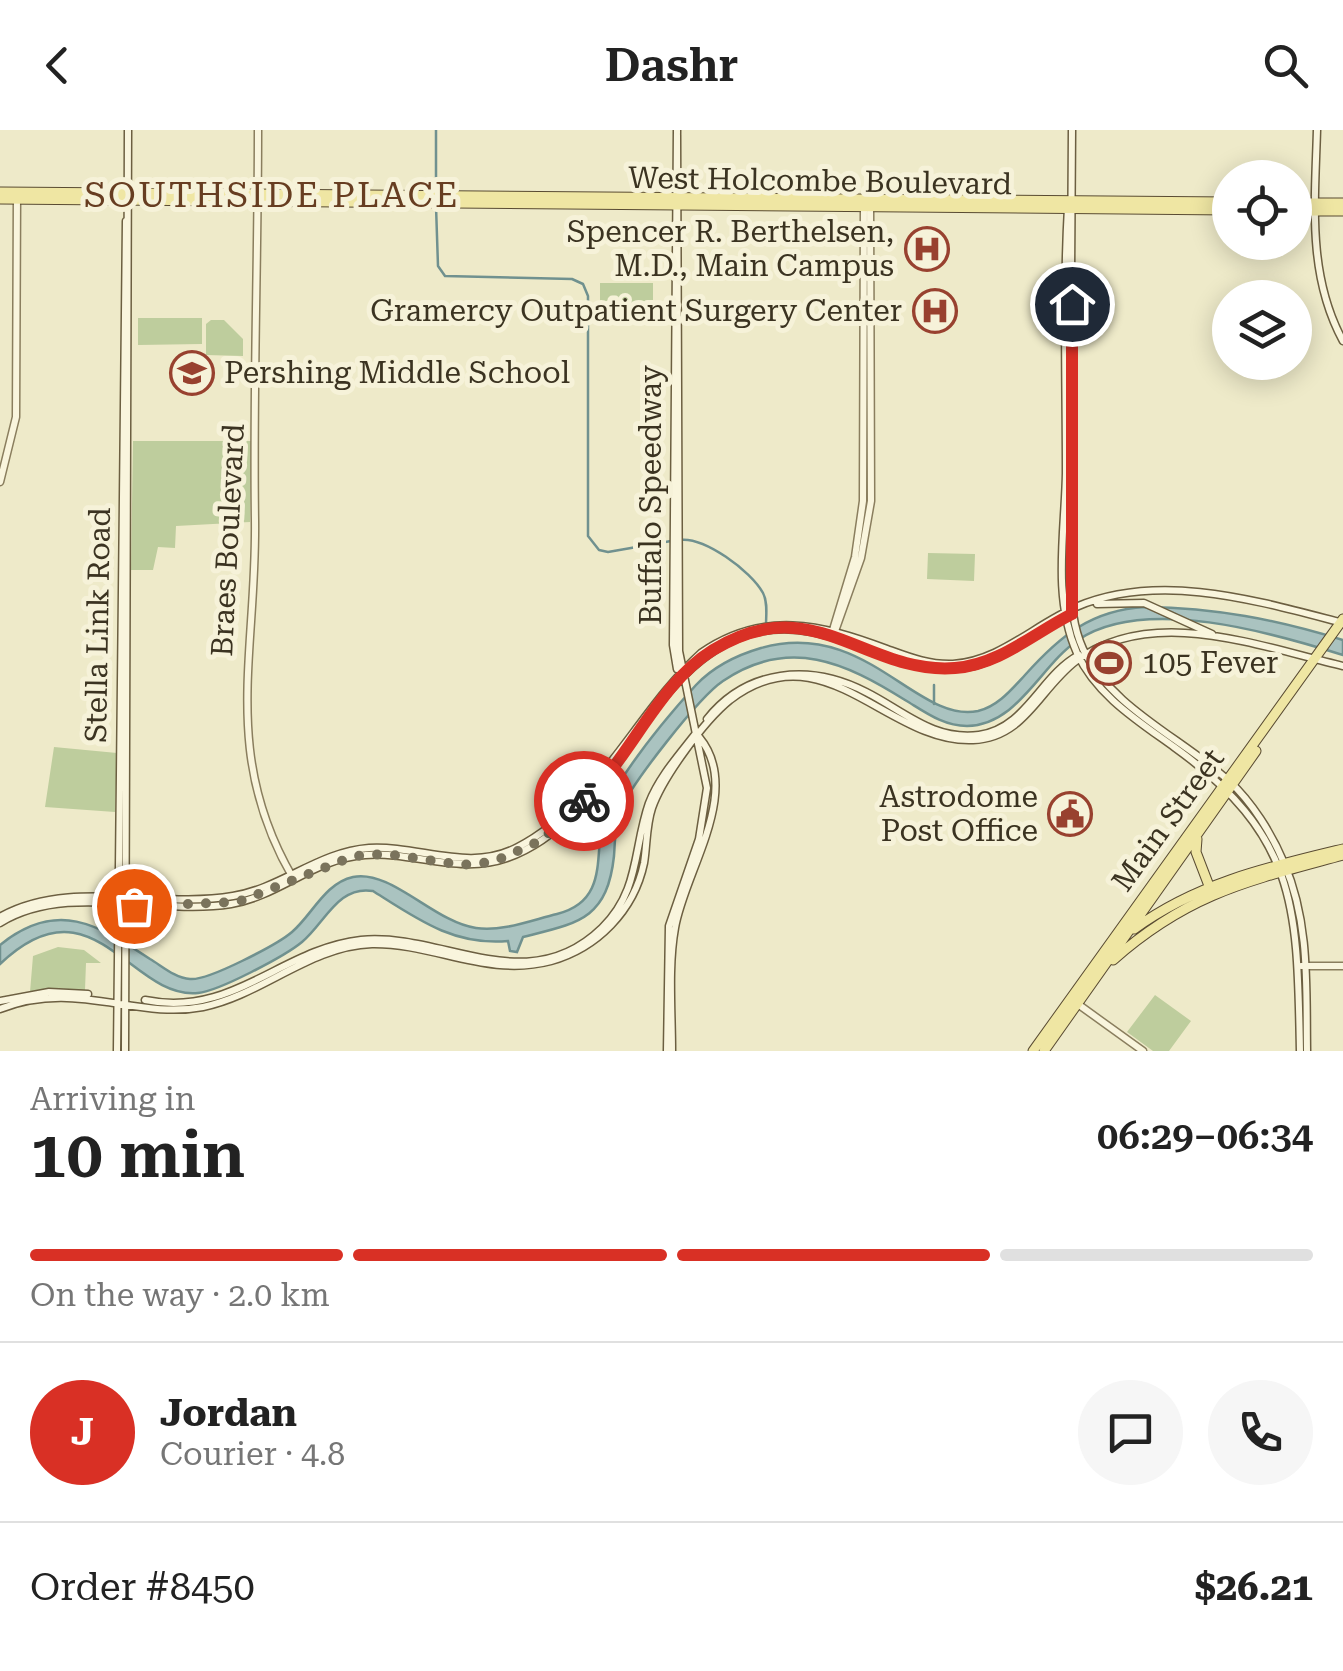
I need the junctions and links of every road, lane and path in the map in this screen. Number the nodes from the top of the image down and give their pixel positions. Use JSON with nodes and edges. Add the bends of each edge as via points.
{"nodes":[{"id":1,"x":128,"y":130,"type":"edge"},
{"id":2,"x":258,"y":130,"type":"edge"},
{"id":3,"x":1072,"y":130,"type":"edge"},
{"id":4,"x":1316,"y":130,"type":"edge"},
{"id":5,"x":677,"y":132,"type":"edge"},
{"id":6,"x":0,"y":196,"type":"edge"},
{"id":7,"x":18,"y":196,"type":"junction"},
{"id":8,"x":128,"y":196,"type":"junction"},
{"id":9,"x":258,"y":197,"type":"junction"},
{"id":10,"x":677,"y":201,"type":"junction"},
{"id":11,"x":867,"y":202,"type":"junction"},
{"id":12,"x":1212,"y":202,"type":"edge"},
{"id":13,"x":1343,"y":203,"type":"edge"},
{"id":14,"x":1070,"y":204,"type":"junction"},
{"id":15,"x":1312,"y":206,"type":"edge"},
{"id":16,"x":1316,"y":207,"type":"junction"},
{"id":17,"x":1312,"y":208,"type":"edge"},
{"id":18,"x":1212,"y":209,"type":"edge"},
{"id":19,"x":1343,"y":211,"type":"edge"},
{"id":20,"x":1343,"y":341,"type":"edge"},
{"id":21,"x":0,"y":482,"type":"edge"},
{"id":22,"x":676,"y":541,"type":"junction"},
{"id":23,"x":1062,"y":549,"type":"junction"},
{"id":24,"x":1069,"y":566,"type":"junction"},
{"id":25,"x":1069,"y":616,"type":"junction"},
{"id":26,"x":1341,"y":625,"type":"edge"},
{"id":27,"x":759,"y":629,"type":"junction"},
{"id":28,"x":834,"y":632,"type":"junction"},
{"id":29,"x":1218,"y":636,"type":"junction"},
{"id":30,"x":1080,"y":653,"type":"junction"},
{"id":31,"x":1319,"y":658,"type":"junction"},
{"id":32,"x":680,"y":660,"type":"junction"},
{"id":33,"x":691,"y":662,"type":"junction"},
{"id":34,"x":1343,"y":666,"type":"edge"},
{"id":35,"x":681,"y":677,"type":"junction"},
{"id":36,"x":673,"y":690,"type":"junction"},
{"id":37,"x":685,"y":692,"type":"junction"},
{"id":38,"x":693,"y":718,"type":"junction"},
{"id":39,"x":706,"y":720,"type":"junction"},
{"id":40,"x":698,"y":734,"type":"junction"},
{"id":41,"x":690,"y":748,"type":"junction"},
{"id":42,"x":700,"y":749,"type":"junction"},
{"id":43,"x":1228,"y":785,"type":"junction"},
{"id":44,"x":1198,"y":838,"type":"junction"},
{"id":45,"x":1343,"y":852,"type":"edge"},
{"id":46,"x":496,"y":858,"type":"junction"},
{"id":47,"x":1202,"y":866,"type":"junction"},
{"id":48,"x":1283,"y":868,"type":"junction"},
{"id":49,"x":292,"y":877,"type":"junction"},
{"id":50,"x":1235,"y":878,"type":"junction"},
{"id":51,"x":1211,"y":889,"type":"junction"},
{"id":52,"x":122,"y":902,"type":"junction"},
{"id":53,"x":1135,"y":915,"type":"junction"},
{"id":54,"x":1155,"y":918,"type":"junction"},
{"id":55,"x":0,"y":920,"type":"edge"},
{"id":56,"x":1125,"y":936,"type":"junction"},
{"id":57,"x":1104,"y":952,"type":"junction"},
{"id":58,"x":1106,"y":963,"type":"junction"},
{"id":59,"x":1303,"y":966,"type":"junction"},
{"id":60,"x":1343,"y":966,"type":"edge"},
{"id":61,"x":121,"y":1000,"type":"junction"},
{"id":62,"x":1075,"y":1001,"type":"junction"},
{"id":63,"x":2,"y":1004,"type":"edge"},
{"id":64,"x":121,"y":1051,"type":"edge"},
{"id":65,"x":669,"y":1051,"type":"edge"},
{"id":66,"x":1033,"y":1051,"type":"edge"},
{"id":67,"x":1044,"y":1051,"type":"edge"},
{"id":68,"x":1143,"y":1051,"type":"edge"},
{"id":69,"x":1303,"y":1051,"type":"edge"}],
"edges":[{"from":1,"to":8,"type":"main road","name":"Stella Link Road"},
{"from":2,"to":9,"type":"main road","name":"Braes Boulevard"},
{"from":3,"to":14,"type":"main road"},
{"from":4,"to":16,"type":"main road"},
{"from":5,"to":10,"type":"main road","name":"Buffalo Speedway"},
{"from":6,"to":7,"type":"main road","name":"West Holcombe Boulevard"},
{"from":7,"to":8,"type":"main road","name":"West Holcombe Boulevard"},
{"from":7,"to":21,"type":"main road","via":[[16,417]]},
{"from":8,"to":9,"type":"main road","name":"West Holcombe Boulevard"},
{"from":8,"to":52,"type":"main road","name":"Stella Link Road"},
{"from":9,"to":10,"type":"main road","name":"West Holcombe Boulevard"},
{"from":9,"to":49,"type":"main road","name":"Braes Boulevard","via":[[256,522],[245,708],[257,792]]},
{"from":10,"to":11,"type":"main road","name":"West Holcombe Boulevard"},
{"from":10,"to":22,"type":"main road","name":"Buffalo Speedway"},
{"from":11,"to":14,"type":"main road","name":"West Holcombe Boulevard"},
{"from":11,"to":28,"type":"main road","via":[[871,501]]},
{"from":12,"to":14,"type":"main road","name":"West Holcombe Boulevard"},
{"from":13,"to":16,"type":"main road"},
{"from":14,"to":18,"type":"main road","name":"West Holcombe Boulevard"},
{"from":14,"to":23,"type":"main road"},
{"from":14,"to":24,"type":"main road"},
{"from":15,"to":16,"type":"main road"},
{"from":16,"to":17,"type":"main road"},
{"from":16,"to":19,"type":"main road"},
{"from":16,"to":20,"type":"main road","via":[[1320,282]]},
{"from":22,"to":32,"type":"main road","name":"Buffalo Speedway"},
{"from":22,"to":35,"type":"main road","name":"Buffalo Speedway","via":[[674,645]]},
{"from":23,"to":24,"type":"main road"},
{"from":23,"to":25,"type":"main road"},
{"from":24,"to":25,"type":"main road"},
{"from":25,"to":26,"type":"main road","via":[[1128,592],[1165,590],[1233,597]]},
{"from":25,"to":28,"type":"main road","via":[[977,663],[896,655]]},
{"from":25,"to":29,"type":"main road","via":[[1106,601],[1135,601]]},
{"from":25,"to":30,"type":"main road"},
{"from":26,"to":31,"type":"main road","name":"Main Street"},
{"from":27,"to":28,"type":"main road","via":[[800,623]]},
{"from":27,"to":33,"type":"main road","via":[[725,638]]},
{"from":27,"to":35,"type":"main road","via":[[713,650]]},
{"from":29,"to":30,"type":"main road","via":[[1131,636]]},
{"from":29,"to":31,"type":"main road"},
{"from":30,"to":39,"type":"main road","via":[[1016,718],[986,734],[936,731],[858,688],[802,674],[754,681]]},
{"from":30,"to":40,"type":"main road","via":[[1023,720],[983,739],[933,736],[848,689],[788,679],[741,693]]},
{"from":30,"to":43,"type":"main road","via":[[1116,693]]},
{"from":31,"to":34,"type":"main road"},
{"from":31,"to":43,"type":"main road","name":"Main Street"},
{"from":32,"to":33,"type":"main road"},
{"from":32,"to":35,"type":"main road","name":"Buffalo Speedway"},
{"from":33,"to":35,"type":"main road"},
{"from":35,"to":36,"type":"main road"},
{"from":35,"to":37,"type":"main road","name":"Buffalo Speedway"},
{"from":35,"to":46,"type":"main road","via":[[582,796],[532,839]]},
{"from":36,"to":37,"type":"main road"},
{"from":36,"to":46,"type":"main road","via":[[593,793],[540,841]]},
{"from":37,"to":38,"type":"main road","name":"Buffalo Speedway"},
{"from":38,"to":39,"type":"main road"},
{"from":38,"to":40,"type":"main road","name":"Buffalo Speedway"},
{"from":39,"to":40,"type":"main road"},
{"from":40,"to":41,"type":"main road"},
{"from":40,"to":42,"type":"main road","name":"Buffalo Speedway"},
{"from":40,"to":61,"type":"main road","via":[[652,796],[628,895],[604,926],[575,947],[502,962],[406,942],[358,940],[204,1002]]},
{"from":40,"to":65,"type":"main road","name":"Buffalo Speedway","via":[[711,764],[712,804],[675,926]]},
{"from":41,"to":42,"type":"main road"},
{"from":41,"to":61,"type":"main road","via":[[655,802],[632,896],[605,932],[573,952],[500,967],[401,946],[362,945],[333,950],[212,1005],[171,1009]]},
{"from":42,"to":65,"type":"main road","name":"Buffalo Speedway","via":[[706,804],[669,926]]},
{"from":43,"to":44,"type":"main road","name":"Main Street"},
{"from":43,"to":48,"type":"main road"},
{"from":43,"to":53,"type":"main road","name":"Main Street"},
{"from":44,"to":47,"type":"main road"},
{"from":44,"to":53,"type":"main road","name":"Main Street"},
{"from":45,"to":48,"type":"main road"},
{"from":46,"to":49,"type":"main road","via":[[386,848],[321,858]]},
{"from":47,"to":50,"type":"main road"},
{"from":47,"to":51,"type":"main road"},
{"from":48,"to":50,"type":"main road"},
{"from":48,"to":51,"type":"main road"},
{"from":48,"to":59,"type":"main road","via":[[1305,937]]},
{"from":49,"to":52,"type":"main road","via":[[245,897]]},
{"from":50,"to":51,"type":"main road"},
{"from":51,"to":54,"type":"main road"},
{"from":52,"to":55,"type":"main road","via":[[34,902]]},
{"from":52,"to":61,"type":"main road","name":"Stella Link Road"},
{"from":53,"to":56,"type":"main road","name":"Main Street"},
{"from":53,"to":57,"type":"main road","name":"Main Street"},
{"from":54,"to":56,"type":"main road"},
{"from":54,"to":58,"type":"main road"},
{"from":56,"to":57,"type":"main road"},
{"from":56,"to":58,"type":"main road","name":"Main Street"},
{"from":57,"to":62,"type":"main road","name":"Main Street"},
{"from":58,"to":62,"type":"main road","name":"Main Street"},
{"from":59,"to":60,"type":"main road"},
{"from":59,"to":69,"type":"main road"},
{"from":61,"to":63,"type":"main road","via":[[49,995]]},
{"from":61,"to":64,"type":"main road","name":"Stella Link Road"},
{"from":62,"to":66,"type":"main road","name":"Main Street"},
{"from":62,"to":67,"type":"main road","name":"Main Street"},
{"from":62,"to":68,"type":"main road"}]}
